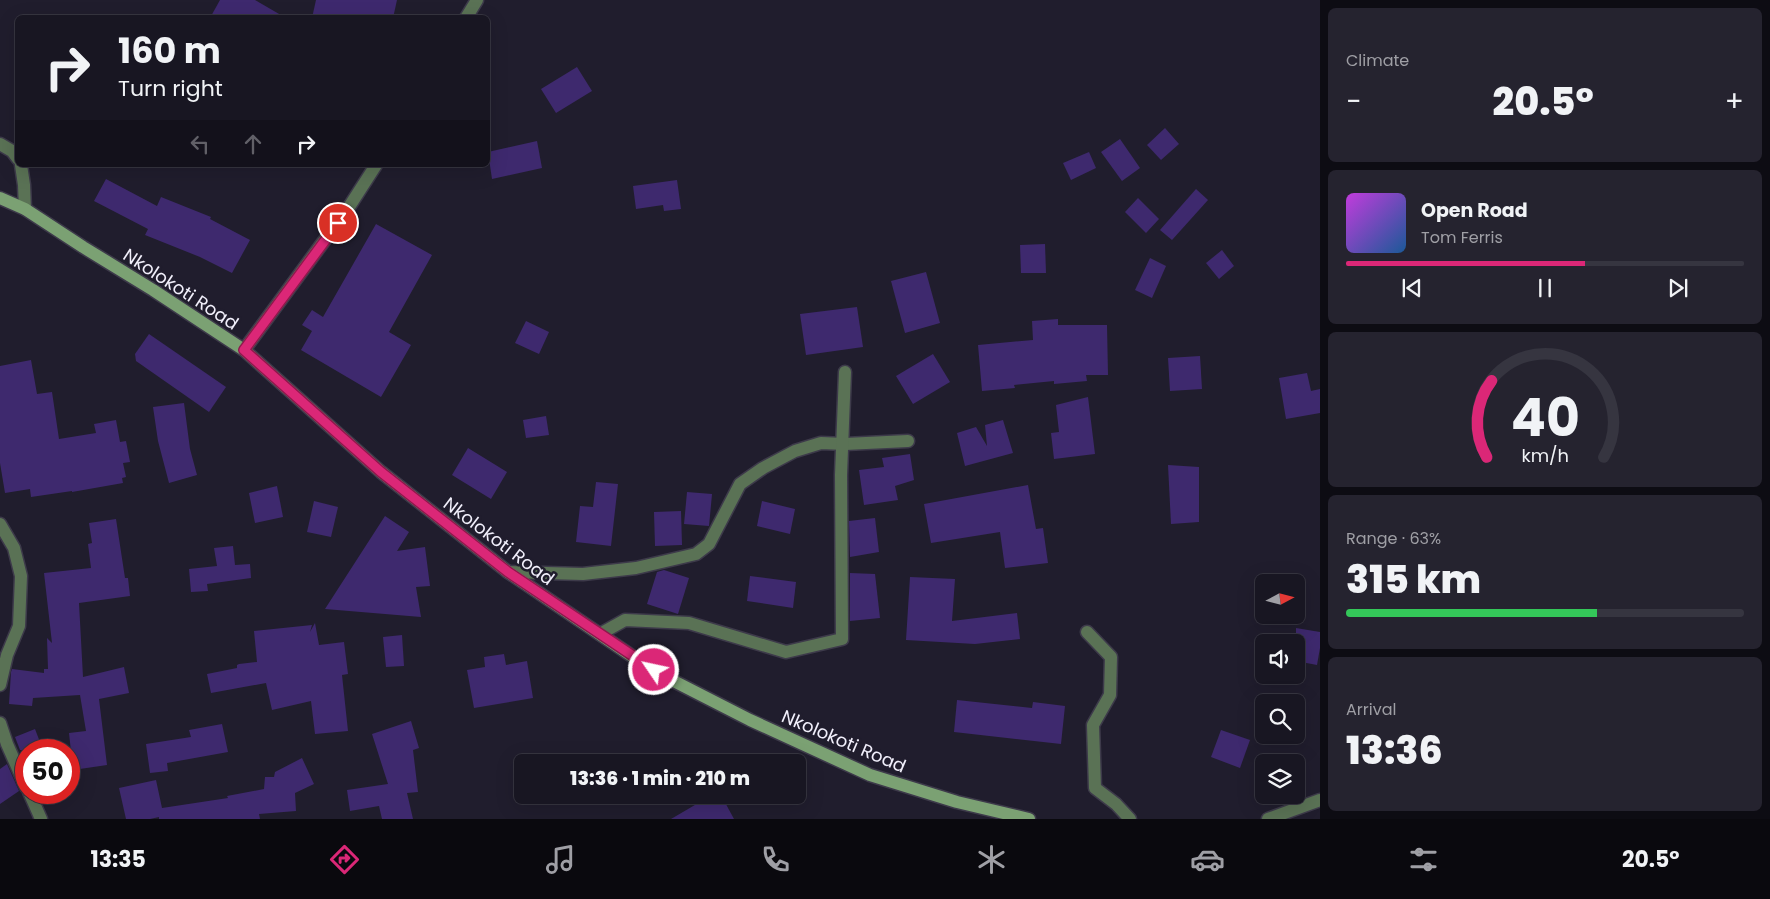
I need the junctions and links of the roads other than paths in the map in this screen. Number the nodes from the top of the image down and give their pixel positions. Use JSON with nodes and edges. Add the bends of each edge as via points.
{"nodes":[{"id":1,"x":476,"y":0,"type":"edge"},
{"id":2,"x":468,"y":15,"type":"edge"},
{"id":3,"x":0,"y":144,"type":"edge"},
{"id":4,"x":15,"y":155,"type":"edge"},
{"id":5,"x":21,"y":167,"type":"edge"},
{"id":6,"x":375,"y":167,"type":"edge"},
{"id":7,"x":0,"y":198,"type":"edge"},
{"id":8,"x":25,"y":209,"type":"junction"},
{"id":9,"x":244,"y":350,"type":"junction"},
{"id":10,"x":845,"y":372,"type":"dead end"},
{"id":11,"x":908,"y":441,"type":"dead end"},
{"id":12,"x":842,"y":444,"type":"junction"},
{"id":13,"x":0,"y":524,"type":"edge"},
{"id":14,"x":508,"y":572,"type":"junction"},
{"id":15,"x":1087,"y":632,"type":"dead end"},
{"id":16,"x":600,"y":634,"type":"junction"},
{"id":17,"x":0,"y":685,"type":"edge"},
{"id":18,"x":0,"y":723,"type":"edge"},
{"id":19,"x":15,"y":762,"type":"edge"},
{"id":20,"x":1320,"y":800,"type":"edge"},
{"id":21,"x":34,"y":804,"type":"edge"},
{"id":22,"x":41,"y":819,"type":"edge"},
{"id":23,"x":1029,"y":819,"type":"edge"},
{"id":24,"x":1130,"y":819,"type":"edge"},
{"id":25,"x":1268,"y":819,"type":"edge"}],
"edges":[{"from":1,"to":2,"type":"street"},
{"from":3,"to":4,"type":"street"},
{"from":5,"to":8,"type":"street"},
{"from":6,"to":9,"type":"street"},
{"from":7,"to":8,"type":"main road","name":"Nkolokoti Road"},
{"from":8,"to":9,"type":"main road","name":"Nkolokoti Road"},
{"from":9,"to":14,"type":"main road","name":"Nkolokoti Road","via":[[381,472]]},
{"from":10,"to":12,"type":"street"},
{"from":11,"to":12,"type":"street"},
{"from":12,"to":14,"type":"street","via":[[820,444],[795,450],[740,484],[709,544],[696,554],[636,568],[583,574]]},
{"from":12,"to":16,"type":"street","via":[[842,639],[786,652],[689,623],[625,620]]},
{"from":13,"to":17,"type":"street","via":[[14,548],[21,576],[19,626],[7,655]]},
{"from":14,"to":16,"type":"main road","name":"Nkolokoti Road"},
{"from":15,"to":24,"type":"street","via":[[1111,657],[1110,695],[1093,725],[1095,788]]},
{"from":16,"to":23,"type":"main road","name":"Nkolokoti Road","via":[[654,670],[750,720],[870,775],[957,802]]},
{"from":18,"to":19,"type":"street"},
{"from":20,"to":25,"type":"street"},
{"from":21,"to":22,"type":"street"}]}
